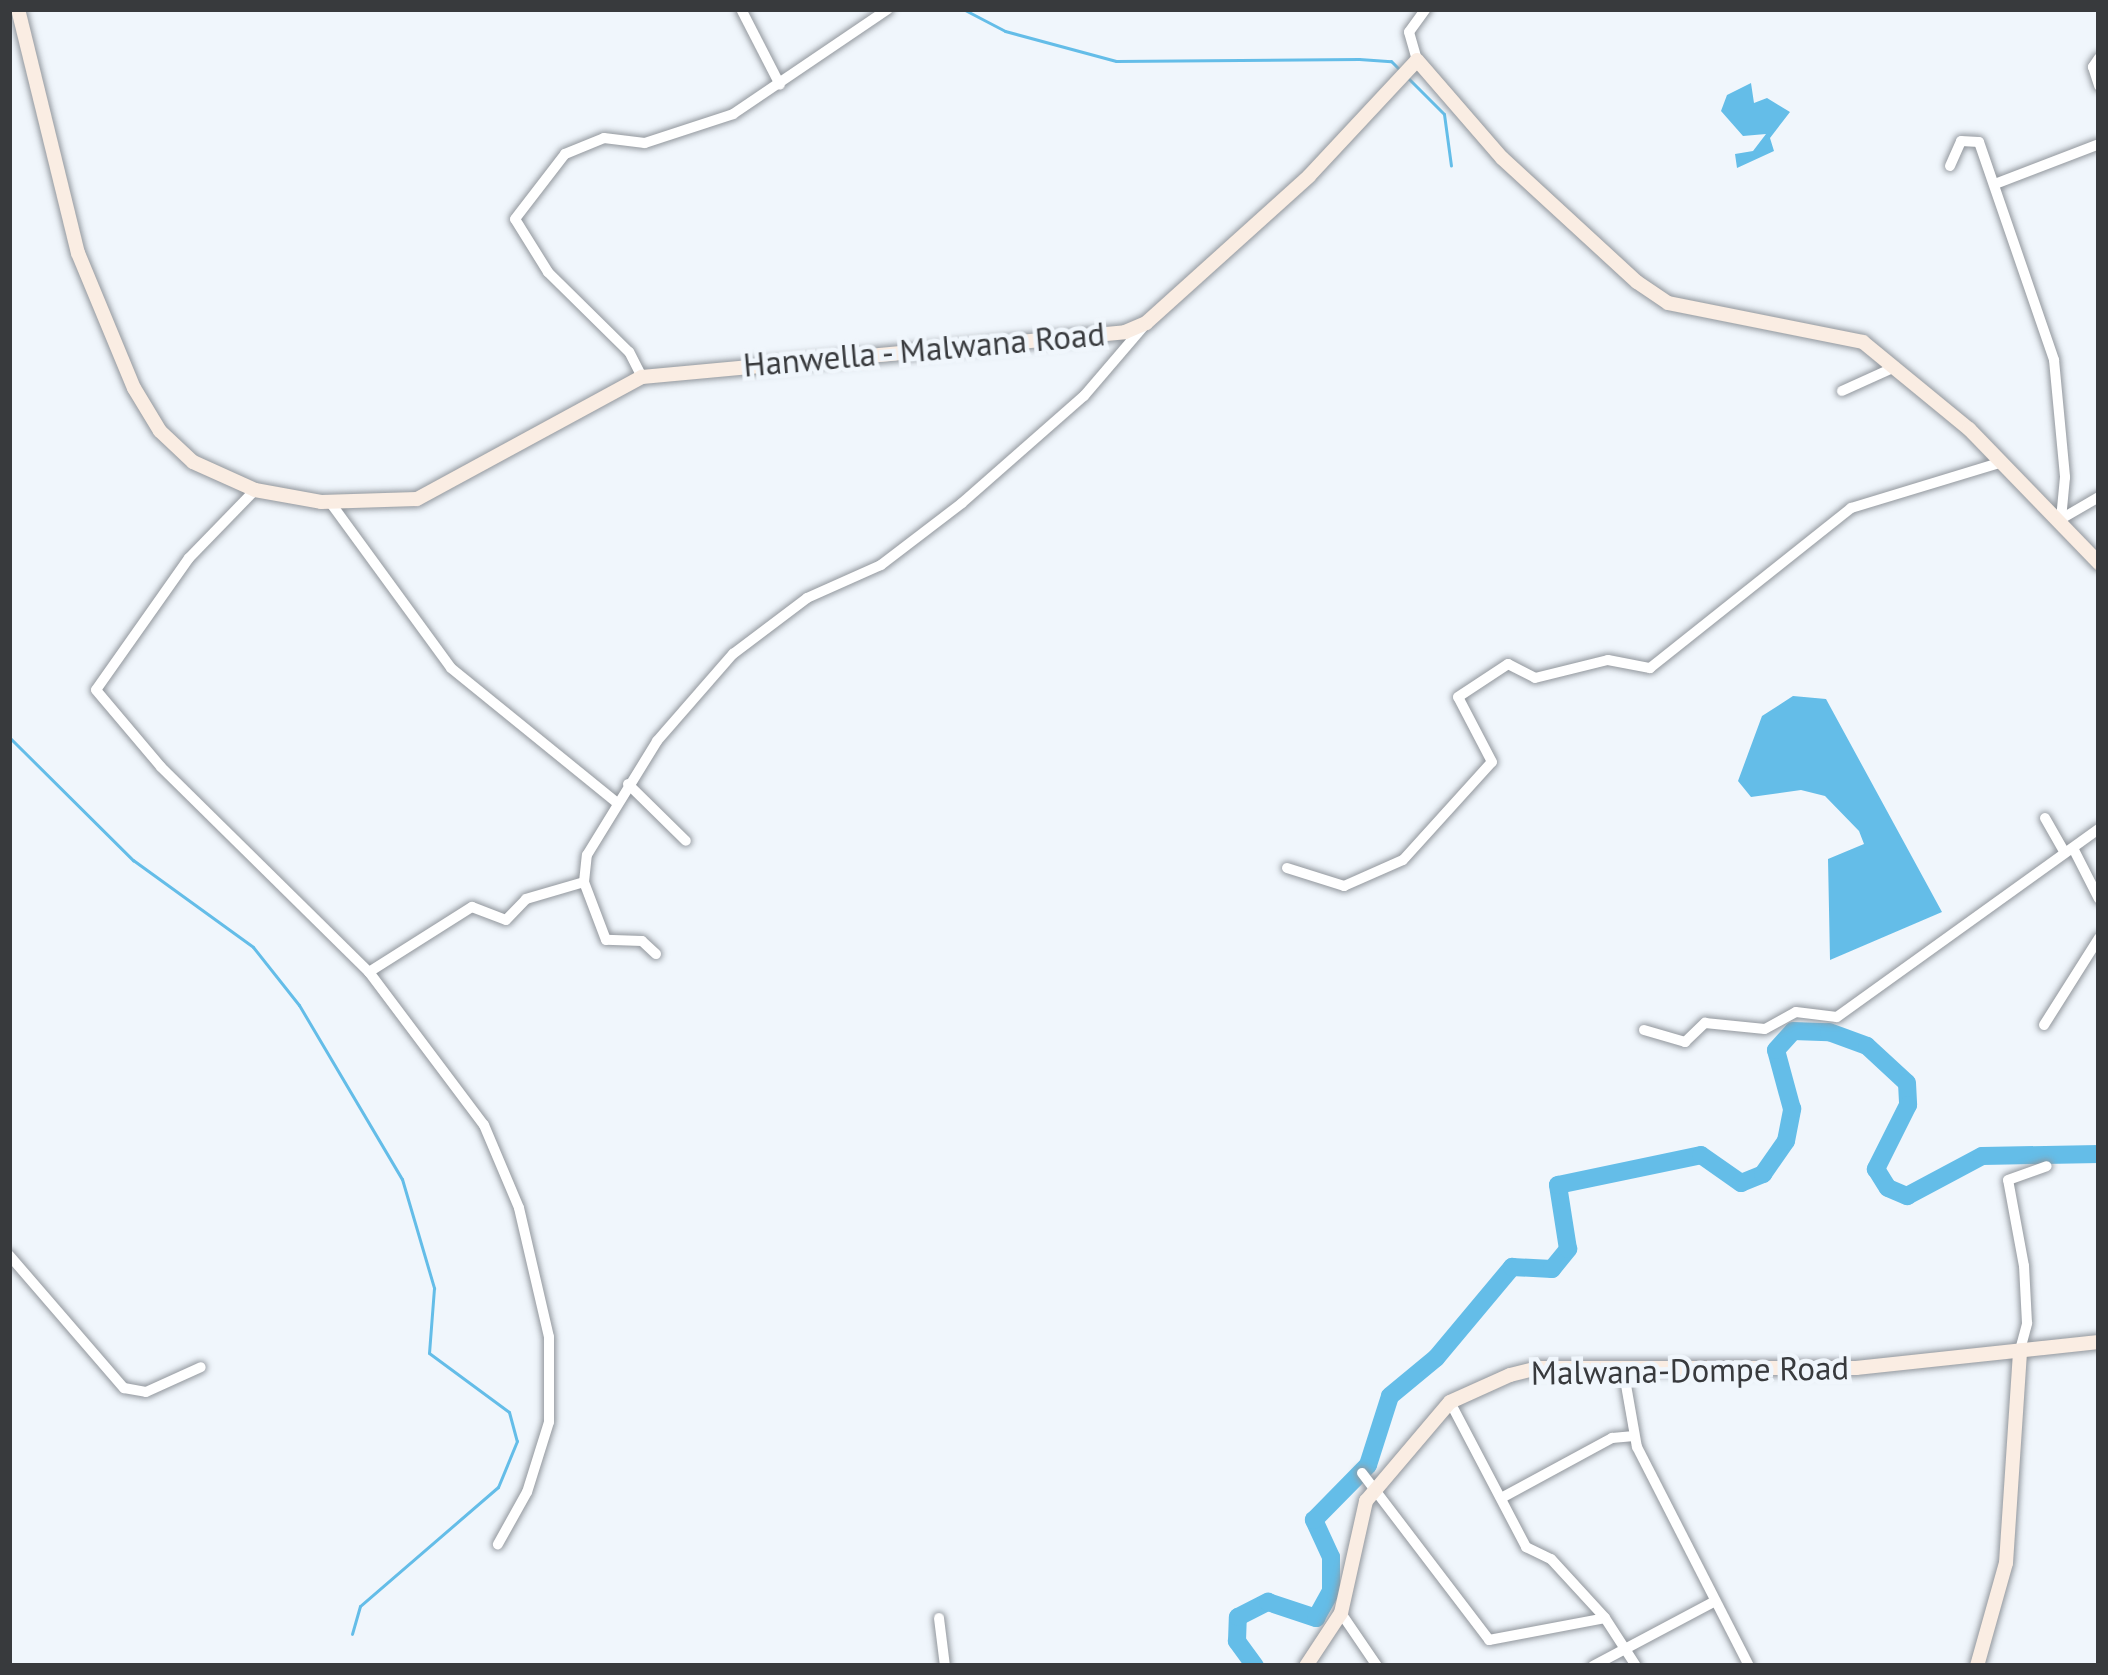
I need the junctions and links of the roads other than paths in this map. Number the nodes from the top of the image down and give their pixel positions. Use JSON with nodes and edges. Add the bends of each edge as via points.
{"nodes":[{"id":1,"x":19,"y":9,"type":"edge"},
{"id":2,"x":741,"y":9,"type":"edge"},
{"id":3,"x":888,"y":9,"type":"edge"},
{"id":4,"x":1426,"y":9,"type":"edge"},
{"id":5,"x":2099,"y":58,"type":"edge"},
{"id":6,"x":1404,"y":67,"type":"junction"},
{"id":7,"x":779,"y":85,"type":"junction"},
{"id":8,"x":2099,"y":86,"type":"edge"},
{"id":9,"x":2099,"y":143,"type":"edge"},
{"id":10,"x":1950,"y":166,"type":"dead end"},
{"id":11,"x":1995,"y":184,"type":"junction"},
{"id":12,"x":1146,"y":323,"type":"junction"},
{"id":13,"x":1898,"y":365,"type":"junction"},
{"id":14,"x":642,"y":377,"type":"junction"},
{"id":15,"x":1842,"y":392,"type":"dead end"},
{"id":16,"x":2002,"y":462,"type":"junction"},
{"id":17,"x":254,"y":490,"type":"junction"},
{"id":18,"x":2099,"y":497,"type":"edge"},
{"id":19,"x":330,"y":502,"type":"junction"},
{"id":20,"x":2061,"y":519,"type":"junction"},
{"id":21,"x":2099,"y":563,"type":"edge"},
{"id":22,"x":628,"y":784,"type":"junction"},
{"id":23,"x":616,"y":802,"type":"junction"},
{"id":24,"x":2045,"y":818,"type":"dead end"},
{"id":25,"x":2099,"y":829,"type":"edge"},
{"id":26,"x":686,"y":842,"type":"dead end"},
{"id":27,"x":2069,"y":850,"type":"junction"},
{"id":28,"x":1287,"y":868,"type":"dead end"},
{"id":29,"x":584,"y":882,"type":"junction"},
{"id":30,"x":2099,"y":899,"type":"edge"},
{"id":31,"x":2099,"y":938,"type":"edge"},
{"id":32,"x":656,"y":954,"type":"dead end"},
{"id":33,"x":369,"y":972,"type":"junction"},
{"id":34,"x":2044,"y":1025,"type":"dead end"},
{"id":35,"x":1644,"y":1030,"type":"dead end"},
{"id":36,"x":2047,"y":1166,"type":"dead end"},
{"id":37,"x":9,"y":1256,"type":"edge"},
{"id":38,"x":2099,"y":1342,"type":"edge"},
{"id":39,"x":2020,"y":1350,"type":"junction"},
{"id":40,"x":201,"y":1367,"type":"dead end"},
{"id":41,"x":1623,"y":1368,"type":"junction"},
{"id":42,"x":1450,"y":1402,"type":"junction"},
{"id":43,"x":1634,"y":1436,"type":"junction"},
{"id":44,"x":1362,"y":1472,"type":"dead end"},
{"id":45,"x":1376,"y":1489,"type":"junction"},
{"id":46,"x":1505,"y":1496,"type":"junction"},
{"id":47,"x":498,"y":1544,"type":"dead end"},
{"id":48,"x":1715,"y":1601,"type":"junction"},
{"id":49,"x":1341,"y":1613,"type":"junction"},
{"id":50,"x":939,"y":1618,"type":"dead end"},
{"id":51,"x":1605,"y":1618,"type":"junction"},
{"id":52,"x":1626,"y":1648,"type":"junction"},
{"id":53,"x":945,"y":1666,"type":"edge"},
{"id":54,"x":1306,"y":1666,"type":"edge"},
{"id":55,"x":1377,"y":1666,"type":"edge"},
{"id":56,"x":1593,"y":1666,"type":"edge"},
{"id":57,"x":1636,"y":1666,"type":"edge"},
{"id":58,"x":1749,"y":1666,"type":"edge"},
{"id":59,"x":1977,"y":1666,"type":"edge"}],
"edges":[{"from":1,"to":17,"type":"street","name":"Hanwella - Malwana Road","via":[[78,253],[134,388],[160,431],[193,462]]},
{"from":2,"to":7,"type":"street"},
{"from":3,"to":7,"type":"street"},
{"from":4,"to":6,"type":"street","via":[[1409,32]]},
{"from":5,"to":8,"type":"street"},
{"from":6,"to":12,"type":"street","name":"Hanwella - Malwana Road","via":[[1309,176]]},
{"from":6,"to":13,"type":"street","via":[[1667,303],[1822,328]]},
{"from":7,"to":14,"type":"street","via":[[733,114],[646,143],[604,138],[582,145],[565,154],[515,219],[548,272],[629,352]]},
{"from":9,"to":11,"type":"street"},
{"from":10,"to":11,"type":"street","via":[[1961,141],[1972,138]]},
{"from":11,"to":20,"type":"street","via":[[2054,361]]},
{"from":12,"to":14,"type":"street","name":"Hanwella - Malwana Road","via":[[959,351]]},
{"from":12,"to":22,"type":"street","via":[[1084,396],[962,503],[881,565],[807,598],[733,654]]},
{"from":13,"to":15,"type":"street"},
{"from":13,"to":16,"type":"street"},
{"from":14,"to":19,"type":"street","name":"Hanwella - Malwana Road","via":[[452,486],[418,499]]},
{"from":16,"to":20,"type":"street"},
{"from":16,"to":28,"type":"street","via":[[1851,508],[1650,668],[1608,660],[1534,678],[1508,664],[1458,697],[1492,762],[1403,860],[1344,886]]},
{"from":17,"to":19,"type":"street","name":"Hanwella - Malwana Road"},
{"from":17,"to":33,"type":"street","via":[[189,557],[96,690],[161,767]]},
{"from":18,"to":20,"type":"street"},
{"from":19,"to":23,"type":"street","via":[[452,668]]},
{"from":20,"to":21,"type":"street"},
{"from":22,"to":23,"type":"street"},
{"from":22,"to":26,"type":"street"},
{"from":23,"to":29,"type":"street","via":[[587,855]]},
{"from":24,"to":27,"type":"street"},
{"from":25,"to":27,"type":"street"},
{"from":27,"to":30,"type":"street"},
{"from":27,"to":35,"type":"street","via":[[1837,1017],[1796,1012],[1765,1028],[1705,1023],[1684,1042]]},
{"from":29,"to":32,"type":"street","via":[[606,940],[642,940]]},
{"from":29,"to":33,"type":"street","via":[[526,899],[506,920],[472,907]]},
{"from":31,"to":34,"type":"street"},
{"from":33,"to":47,"type":"street","via":[[484,1125],[519,1208],[549,1337],[549,1422],[527,1492]]},
{"from":36,"to":39,"type":"street","via":[[2008,1180],[2024,1266]]},
{"from":37,"to":40,"type":"street","via":[[124,1388],[146,1392]]},
{"from":38,"to":39,"type":"street","name":"Malwana-Dompe Road"},
{"from":39,"to":41,"type":"street","name":"Malwana-Dompe Road","via":[[1856,1368]]},
{"from":39,"to":59,"type":"street","via":[[2006,1563]]},
{"from":41,"to":42,"type":"street","name":"Malwana-Dompe Road","via":[[1539,1368]]},
{"from":41,"to":43,"type":"street"},
{"from":42,"to":45,"type":"street","name":"Malwana-Dompe Road"},
{"from":42,"to":46,"type":"street"},
{"from":43,"to":46,"type":"street","via":[[1612,1438]]},
{"from":43,"to":48,"type":"street"},
{"from":44,"to":45,"type":"street"},
{"from":45,"to":49,"type":"street","name":"Malwana-Dompe Road","via":[[1349,1555]]},
{"from":45,"to":51,"type":"street","via":[[1490,1640]]},
{"from":46,"to":51,"type":"street","via":[[1526,1547],[1551,1559]]},
{"from":48,"to":52,"type":"street"},
{"from":48,"to":58,"type":"street"},
{"from":49,"to":54,"type":"street","name":"Malwana-Dompe Road"},
{"from":49,"to":55,"type":"street"},
{"from":50,"to":53,"type":"street"},
{"from":51,"to":52,"type":"street"},
{"from":52,"to":56,"type":"street"},
{"from":52,"to":57,"type":"street"}]}
